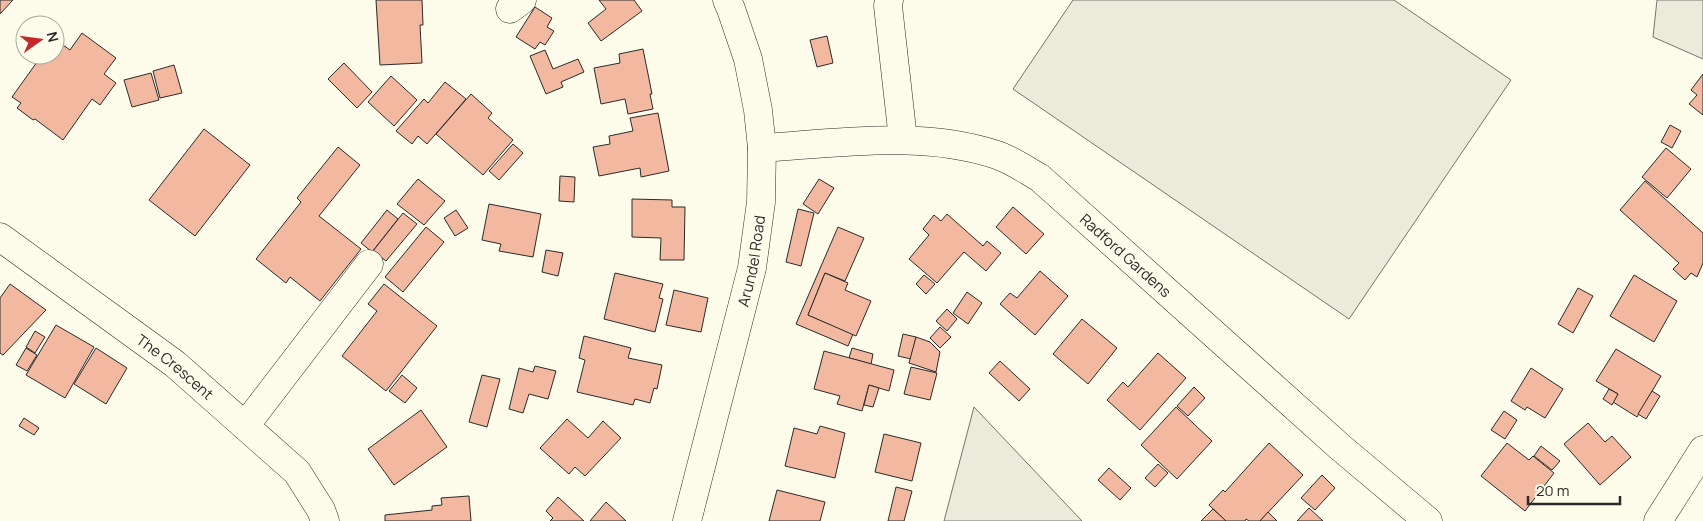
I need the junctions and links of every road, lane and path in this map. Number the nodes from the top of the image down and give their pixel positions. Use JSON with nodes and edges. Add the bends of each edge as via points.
{"nodes":[{"id":1,"x":727,"y":0,"type":"edge"},
{"id":2,"x":889,"y":0,"type":"edge"},
{"id":3,"x":903,"y":140,"type":"junction"},
{"id":4,"x":762,"y":148,"type":"junction"},
{"id":5,"x":0,"y":237,"type":"edge"},
{"id":6,"x":369,"y":264,"type":"dead end"},
{"id":7,"x":245,"y":426,"type":"junction"},
{"id":8,"x":1703,"y":450,"type":"edge"},
{"id":9,"x":325,"y":521,"type":"edge"},
{"id":10,"x":687,"y":521,"type":"edge"},
{"id":11,"x":1428,"y":521,"type":"edge"},
{"id":12,"x":1658,"y":521,"type":"edge"}],
"edges":[{"from":1,"to":4,"type":"street","name":"Arundel Road","via":[[748,59]]},
{"from":2,"to":3,"type":"street"},
{"from":3,"to":4,"type":"street","name":"Radford Gardens"},
{"from":3,"to":11,"type":"street","name":"Radford Gardens","via":[[947,144],[997,155],[1040,178],[1340,447]]},
{"from":4,"to":10,"type":"street","name":"Arundel Road","via":[[762,202],[752,268]]},
{"from":5,"to":7,"type":"street","name":"The Crescent","via":[[175,364]]},
{"from":6,"to":7,"type":"street"},
{"from":7,"to":9,"type":"street","name":"The Crescent","via":[[297,472]]},
{"from":8,"to":12,"type":"street"}]}
